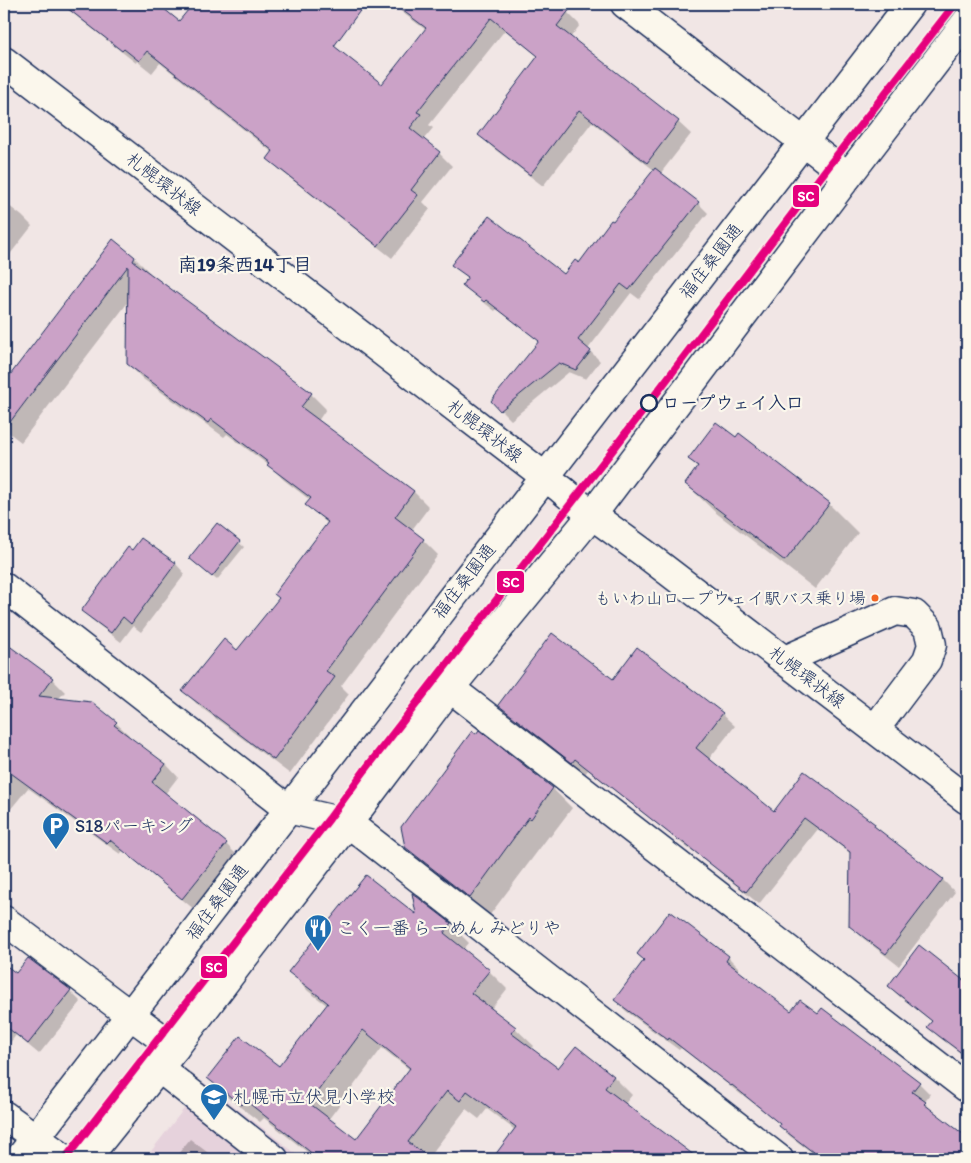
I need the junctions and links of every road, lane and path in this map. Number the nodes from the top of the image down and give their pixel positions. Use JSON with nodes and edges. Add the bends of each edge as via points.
{"nodes":[{"id":1,"x":625,"y":4,"type":"edge"},
{"id":2,"x":910,"y":4,"type":"edge"},
{"id":3,"x":967,"y":21,"type":"edge"},
{"id":4,"x":4,"y":61,"type":"edge"},
{"id":5,"x":804,"y":141,"type":"junction"},
{"id":6,"x":848,"y":176,"type":"junction"},
{"id":7,"x":544,"y":477,"type":"junction"},
{"id":8,"x":592,"y":515,"type":"junction"},
{"id":9,"x":4,"y":587,"type":"edge"},
{"id":10,"x":785,"y":660,"type":"junction"},
{"id":11,"x":450,"y":688,"type":"junction"},
{"id":12,"x":875,"y":729,"type":"junction"},
{"id":13,"x":967,"y":800,"type":"edge"},
{"id":14,"x":288,"y":809,"type":"junction"},
{"id":15,"x":348,"y":823,"type":"junction"},
{"id":16,"x":4,"y":920,"type":"edge"},
{"id":17,"x":130,"y":1015,"type":"junction"},
{"id":18,"x":167,"y":1058,"type":"junction"},
{"id":19,"x":967,"y":1088,"type":"edge"},
{"id":20,"x":4,"y":1115,"type":"edge"},
{"id":21,"x":36,"y":1138,"type":"junction"},
{"id":22,"x":19,"y":1159,"type":"edge"},
{"id":23,"x":65,"y":1159,"type":"edge"},
{"id":24,"x":86,"y":1159,"type":"edge"},
{"id":25,"x":274,"y":1159,"type":"edge"},
{"id":26,"x":778,"y":1159,"type":"edge"}],
"edges":[{"from":1,"to":5,"type":"street"},
{"from":2,"to":5,"type":"street","name":"福住桑園通"},
{"from":3,"to":6,"type":"street"},
{"from":4,"to":7,"type":"street","name":"札幌環状線"},
{"from":5,"to":6,"type":"street"},
{"from":5,"to":7,"type":"street","name":"福住桑園通"},
{"from":6,"to":8,"type":"street"},
{"from":7,"to":8,"type":"street","name":"札幌環状線"},
{"from":7,"to":14,"type":"street","name":"福住桑園通"},
{"from":8,"to":10,"type":"street","name":"札幌環状線"},
{"from":8,"to":11,"type":"street"},
{"from":9,"to":14,"type":"street"},
{"from":10,"to":12,"type":"street","name":"札幌環状線"},
{"from":10,"to":12,"type":"street","via":[[895,612],[914,614],[928,628],[932,645],[927,660]]},
{"from":11,"to":15,"type":"street"},
{"from":11,"to":19,"type":"street"},
{"from":12,"to":13,"type":"street","name":"札幌環状線"},
{"from":14,"to":15,"type":"street"},
{"from":14,"to":17,"type":"street","name":"福住桑園通"},
{"from":15,"to":18,"type":"street"},
{"from":15,"to":26,"type":"street"},
{"from":16,"to":17,"type":"street"},
{"from":17,"to":18,"type":"street"},
{"from":17,"to":21,"type":"street","name":"福住桑園通"},
{"from":18,"to":24,"type":"street"},
{"from":18,"to":25,"type":"street"},
{"from":20,"to":21,"type":"street"},
{"from":21,"to":22,"type":"street","name":"福住桑園通"},
{"from":21,"to":23,"type":"street"}]}
